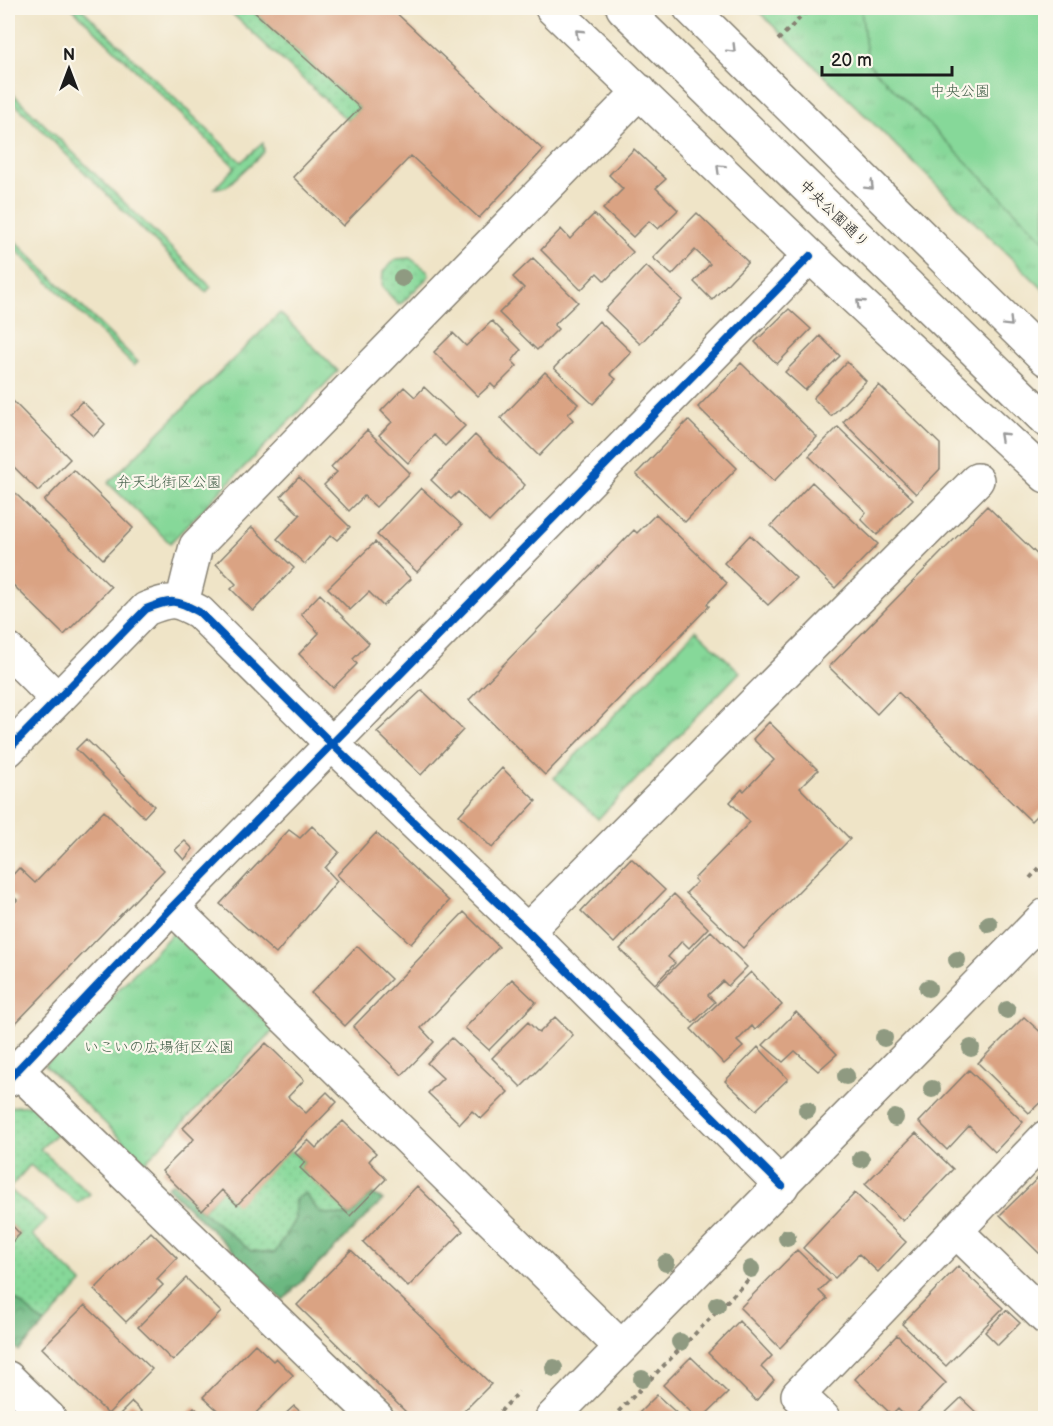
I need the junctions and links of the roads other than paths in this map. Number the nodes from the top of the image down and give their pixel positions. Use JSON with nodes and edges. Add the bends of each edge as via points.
{"nodes":[{"id":1,"x":552,"y":8,"type":"edge"},
{"id":2,"x":623,"y":8,"type":"edge"},
{"id":3,"x":690,"y":8,"type":"edge"},
{"id":4,"x":640,"y":91,"type":"junction"},
{"id":5,"x":810,"y":256,"type":"junction"},
{"id":6,"x":1046,"y":359,"type":"edge"},
{"id":7,"x":1046,"y":420,"type":"edge"},
{"id":8,"x":1046,"y":477,"type":"edge"},
{"id":9,"x":976,"y":480,"type":"dead end"},
{"id":10,"x":182,"y":603,"type":"junction"},
{"id":11,"x":8,"y":650,"type":"edge"},
{"id":12,"x":57,"y":699,"type":"junction"},
{"id":13,"x":332,"y":744,"type":"junction"},
{"id":14,"x":8,"y":750,"type":"edge"},
{"id":15,"x":172,"y":907,"type":"junction"},
{"id":16,"x":1046,"y":915,"type":"edge"},
{"id":17,"x":527,"y":931,"type":"junction"},
{"id":18,"x":12,"y":1075,"type":"edge"},
{"id":19,"x":1046,"y":1137,"type":"edge"},
{"id":20,"x":782,"y":1186,"type":"junction"},
{"id":21,"x":956,"y":1231,"type":"junction"},
{"id":22,"x":1046,"y":1318,"type":"edge"},
{"id":23,"x":621,"y":1347,"type":"junction"},
{"id":24,"x":8,"y":1378,"type":"edge"},
{"id":25,"x":49,"y":1419,"type":"edge"},
{"id":26,"x":377,"y":1419,"type":"edge"},
{"id":27,"x":552,"y":1419,"type":"edge"},
{"id":28,"x":823,"y":1419,"type":"edge"}],
"edges":[{"from":4,"to":1,"type":"street","one_way":true},
{"from":2,"to":7,"type":"street","name":"中央公園通り"},
{"from":3,"to":6,"type":"street","one_way":true},
{"from":5,"to":4,"type":"street","one_way":true},
{"from":4,"to":10,"type":"street","via":[[196,546]]},
{"from":8,"to":5,"type":"street","one_way":true},
{"from":5,"to":13,"type":"street"},
{"from":9,"to":17,"type":"street"},
{"from":10,"to":12,"type":"street","via":[[167,601],[146,609]]},
{"from":10,"to":13,"type":"street","via":[[199,612]]},
{"from":11,"to":12,"type":"street"},
{"from":12,"to":14,"type":"street"},
{"from":13,"to":15,"type":"street"},
{"from":13,"to":17,"type":"street"},
{"from":15,"to":18,"type":"street"},
{"from":15,"to":23,"type":"street"},
{"from":16,"to":20,"type":"street"},
{"from":17,"to":20,"type":"street"},
{"from":18,"to":26,"type":"street"},
{"from":19,"to":21,"type":"street"},
{"from":20,"to":23,"type":"street"},
{"from":21,"to":22,"type":"street"},
{"from":21,"to":28,"type":"street","via":[[798,1395]]},
{"from":23,"to":27,"type":"street"},
{"from":24,"to":25,"type":"street"}]}
